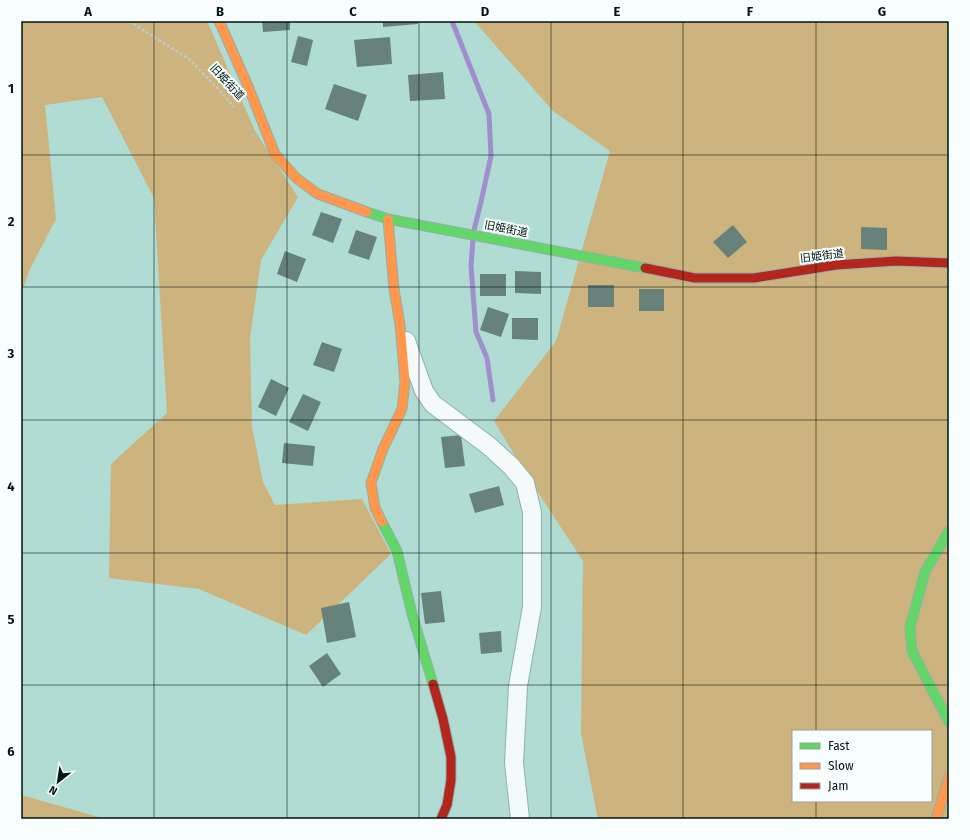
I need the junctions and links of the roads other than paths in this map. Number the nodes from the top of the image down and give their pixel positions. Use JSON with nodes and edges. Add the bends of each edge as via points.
{"nodes":[{"id":1,"x":219,"y":21,"type":"edge"},
{"id":2,"x":388,"y":219,"type":"junction"},
{"id":3,"x":949,"y":263,"type":"edge"},
{"id":4,"x":400,"y":324,"type":"junction"},
{"id":5,"x":949,"y":531,"type":"edge"},
{"id":6,"x":949,"y":722,"type":"edge"},
{"id":7,"x":949,"y":777,"type":"edge"},
{"id":8,"x":442,"y":819,"type":"edge"},
{"id":9,"x":520,"y":819,"type":"edge"},
{"id":10,"x":936,"y":819,"type":"edge"}],
"edges":[{"from":1,"to":2,"type":"street","name":"旧姫街道","via":[[275,154],[296,178],[318,194]]},
{"from":2,"to":3,"type":"street","name":"旧姫街道","via":[[695,278],[754,278],[836,265]]},
{"from":2,"to":4,"type":"street"},
{"from":4,"to":8,"type":"street","via":[[405,382],[402,408],[371,483],[375,508],[397,551],[412,614],[443,719],[451,757],[451,780]]},
{"from":4,"to":9,"type":"street","via":[[424,391],[433,404],[489,446],[525,483],[532,512],[532,607],[518,686],[514,763]]},
{"from":5,"to":6,"type":"street","via":[[925,572],[910,627],[912,651]]},
{"from":7,"to":10,"type":"street"}]}
